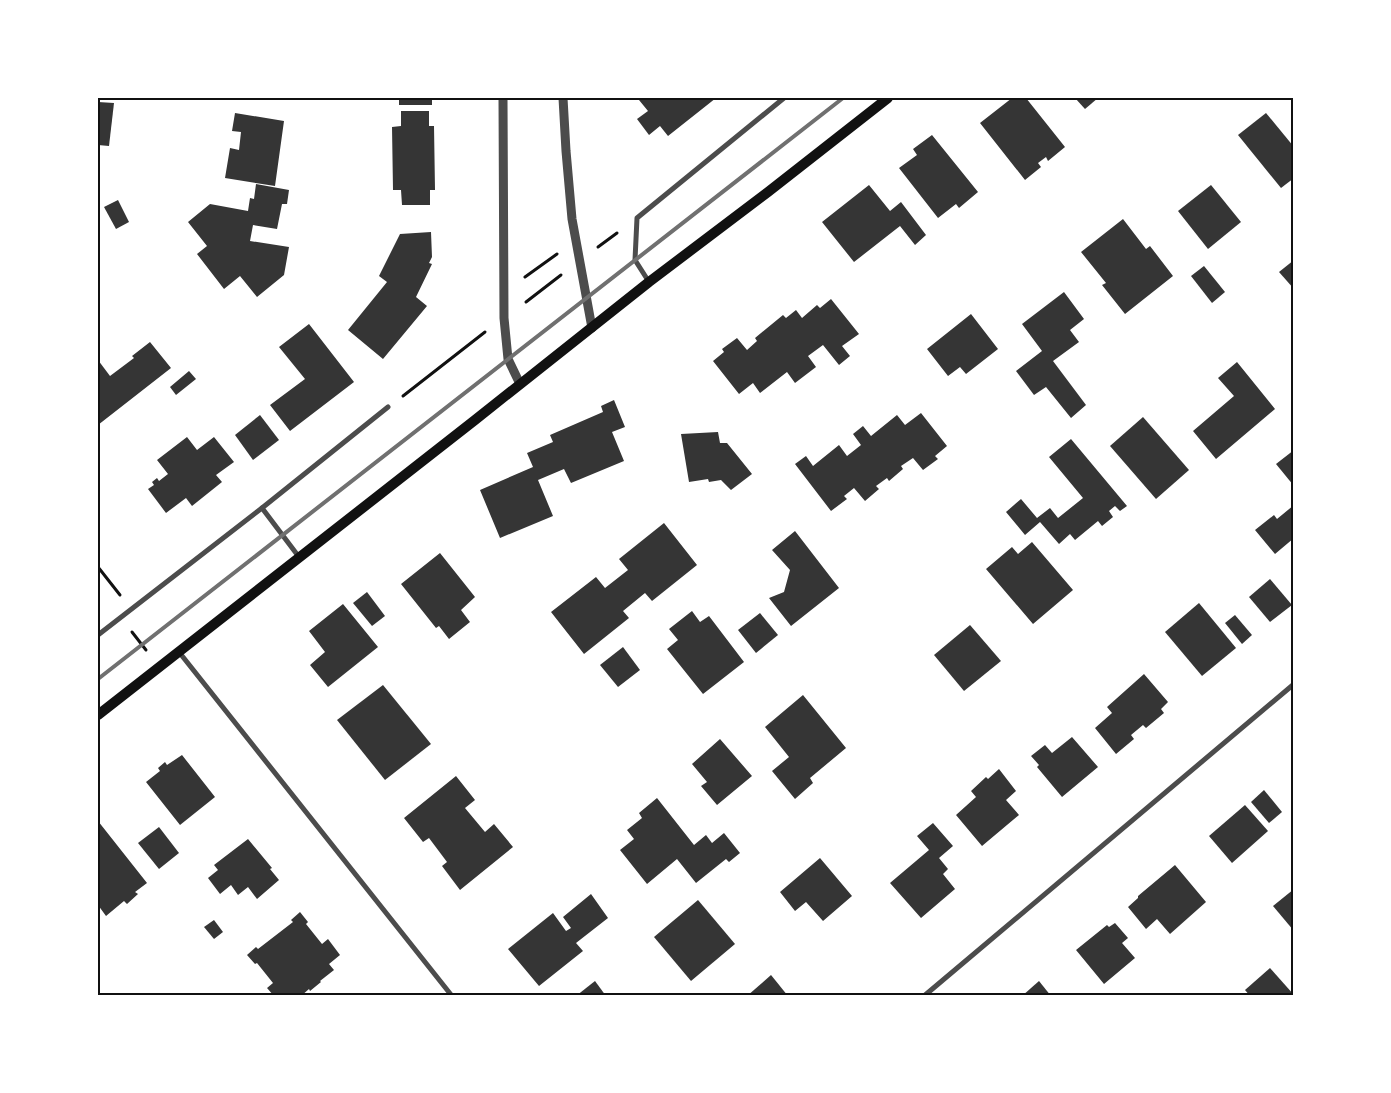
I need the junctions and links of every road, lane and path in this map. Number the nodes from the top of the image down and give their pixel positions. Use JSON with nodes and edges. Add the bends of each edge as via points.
{"nodes":[{"id":1,"x":503,"y":98,"type":"edge"},
{"id":2,"x":563,"y":98,"type":"edge"},
{"id":3,"x":784,"y":98,"type":"edge"},
{"id":4,"x":888,"y":98,"type":"edge"},
{"id":5,"x":637,"y":218,"type":"junction"},
{"id":6,"x":557,"y":254,"type":"dead end"},
{"id":7,"x":579,"y":261,"type":"junction"},
{"id":8,"x":524,"y":278,"type":"dead end"},
{"id":9,"x":649,"y":282,"type":"junction"},
{"id":10,"x":504,"y":318,"type":"junction"},
{"id":11,"x":592,"y":328,"type":"junction"},
{"id":12,"x":520,"y":384,"type":"junction"},
{"id":13,"x":388,"y":407,"type":"joint"},
{"id":14,"x":262,"y":508,"type":"junction"},
{"id":15,"x":299,"y":557,"type":"junction"},
{"id":16,"x":98,"y":567,"type":"edge"},
{"id":17,"x":131,"y":609,"type":"junction"},
{"id":18,"x":121,"y":617,"type":"junction"},
{"id":19,"x":98,"y":635,"type":"edge"},
{"id":20,"x":179,"y":651,"type":"junction"},
{"id":21,"x":150,"y":655,"type":"dead end"},
{"id":22,"x":1294,"y":684,"type":"edge"},
{"id":23,"x":98,"y":715,"type":"edge"},
{"id":24,"x":452,"y":996,"type":"edge"},
{"id":25,"x":924,"y":996,"type":"edge"}],
"edges":[{"from":1,"to":10,"type":"street"},
{"from":2,"to":7,"type":"street","via":[[572,219]]},
{"from":3,"to":5,"type":"street"},
{"from":4,"to":9,"type":"main road"},
{"from":5,"to":7,"type":"path"},
{"from":5,"to":9,"type":"street","via":[[635,260]]},
{"from":6,"to":8,"type":"path"},
{"from":7,"to":10,"type":"path"},
{"from":7,"to":11,"type":"street"},
{"from":9,"to":11,"type":"main road"},
{"from":10,"to":12,"type":"street","via":[[508,359]]},
{"from":10,"to":13,"type":"path"},
{"from":11,"to":12,"type":"main road"},
{"from":12,"to":15,"type":"main road"},
{"from":13,"to":14,"type":"street"},
{"from":14,"to":15,"type":"street"},
{"from":14,"to":17,"type":"street"},
{"from":15,"to":20,"type":"main road"},
{"from":16,"to":17,"type":"path"},
{"from":17,"to":18,"type":"street"},
{"from":18,"to":19,"type":"street"},
{"from":18,"to":21,"type":"path"},
{"from":20,"to":23,"type":"main road"},
{"from":20,"to":24,"type":"street"},
{"from":22,"to":25,"type":"street"}]}
